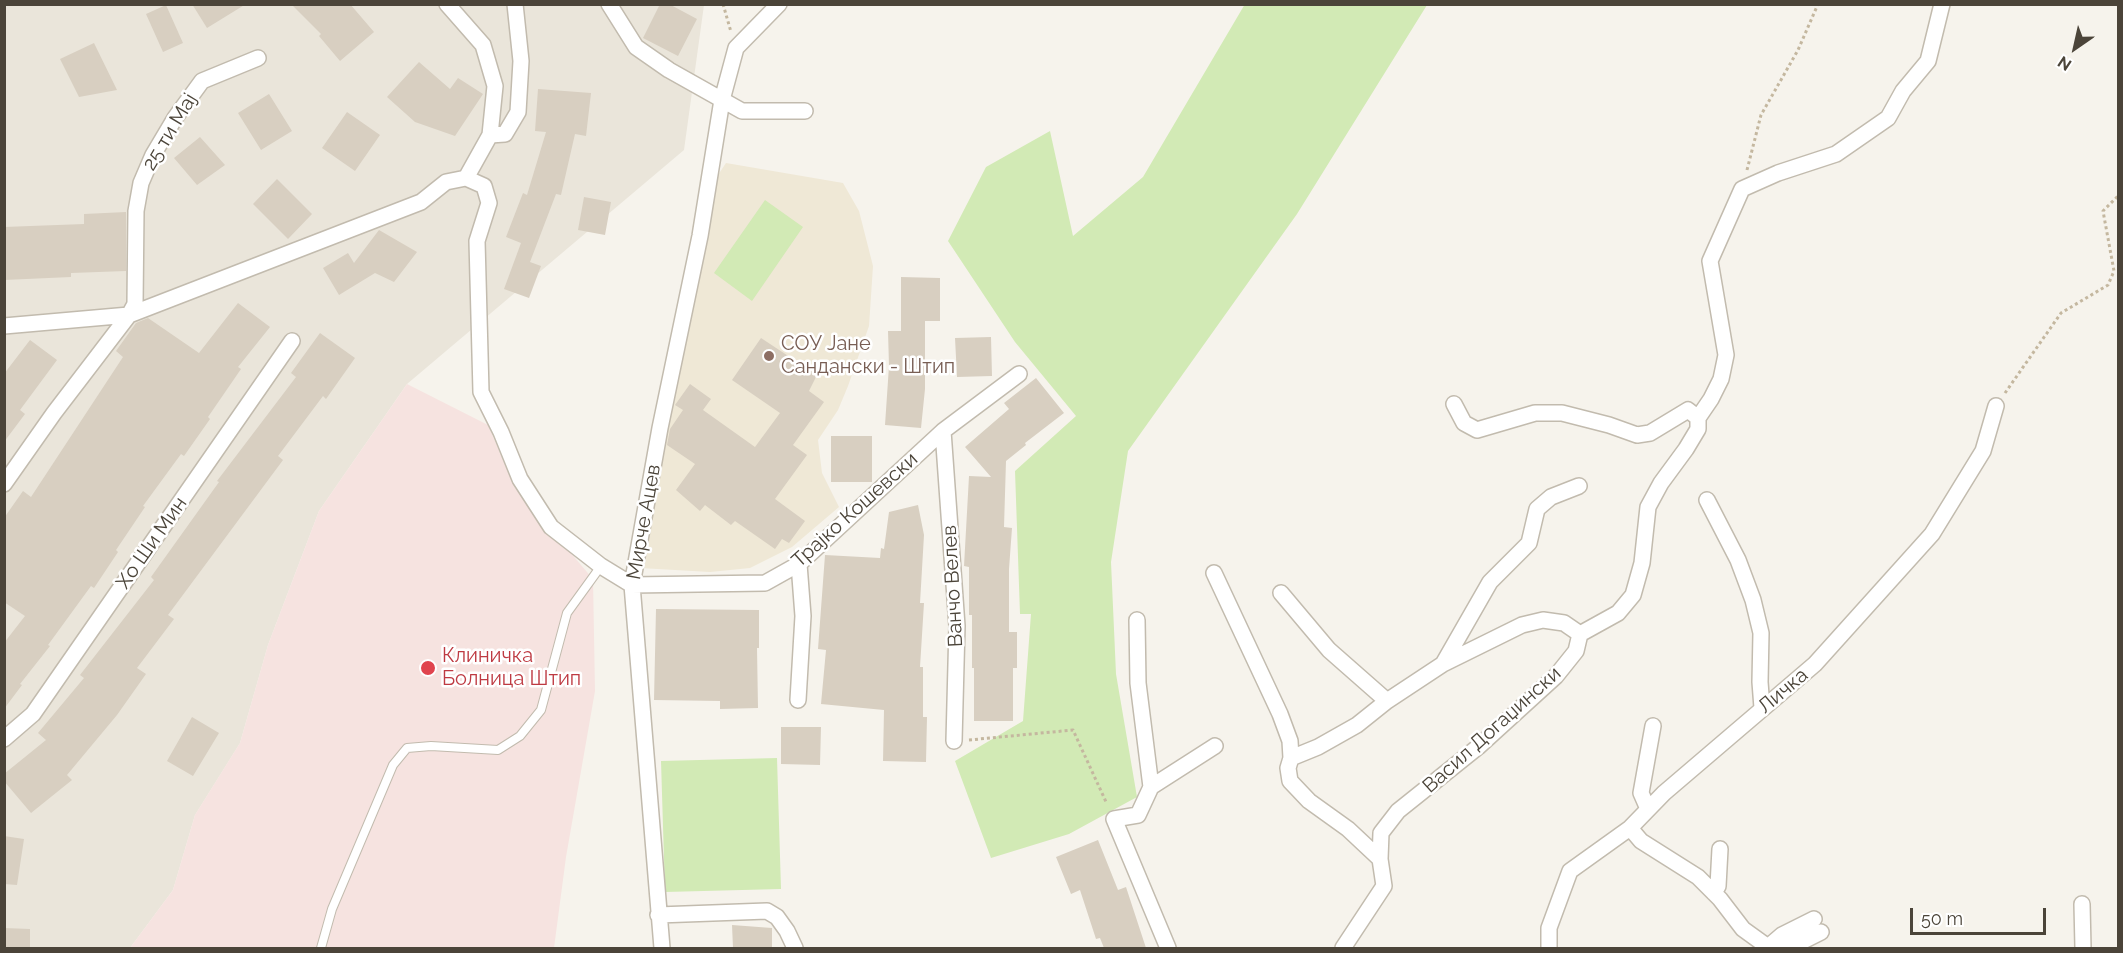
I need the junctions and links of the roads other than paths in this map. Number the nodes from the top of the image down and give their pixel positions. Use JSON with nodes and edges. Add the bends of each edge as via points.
{"nodes":[{"id":1,"x":447,"y":4,"type":"edge"},
{"id":2,"x":515,"y":4,"type":"edge"},
{"id":3,"x":609,"y":4,"type":"edge"},
{"id":4,"x":778,"y":4,"type":"edge"},
{"id":5,"x":1942,"y":4,"type":"edge"},
{"id":6,"x":258,"y":58,"type":"dead end"},
{"id":7,"x":722,"y":100,"type":"junction"},
{"id":8,"x":805,"y":111,"type":"dead end"},
{"id":9,"x":490,"y":135,"type":"junction"},
{"id":10,"x":466,"y":178,"type":"junction"},
{"id":11,"x":129,"y":315,"type":"junction"},
{"id":12,"x":4,"y":326,"type":"edge"},
{"id":13,"x":292,"y":340,"type":"dead end"},
{"id":14,"x":1019,"y":374,"type":"dead end"},
{"id":15,"x":1454,"y":404,"type":"dead end"},
{"id":16,"x":1996,"y":406,"type":"road end"},
{"id":17,"x":1698,"y":418,"type":"junction"},
{"id":18,"x":943,"y":431,"type":"junction"},
{"id":19,"x":4,"y":484,"type":"edge"},
{"id":20,"x":1579,"y":486,"type":"dead end"},
{"id":21,"x":1707,"y":500,"type":"dead end"},
{"id":22,"x":799,"y":564,"type":"junction"},
{"id":23,"x":602,"y":566,"type":"junction"},
{"id":24,"x":1214,"y":573,"type":"dead end"},
{"id":25,"x":632,"y":585,"type":"junction"},
{"id":26,"x":1281,"y":592,"type":"dead end"},
{"id":27,"x":1137,"y":620,"type":"dead end"},
{"id":28,"x":1580,"y":634,"type":"junction"},
{"id":29,"x":1443,"y":664,"type":"junction"},
{"id":30,"x":798,"y":700,"type":"dead end"},
{"id":31,"x":1387,"y":701,"type":"junction"},
{"id":32,"x":1762,"y":708,"type":"junction"},
{"id":33,"x":1653,"y":726,"type":"dead end"},
{"id":34,"x":4,"y":739,"type":"edge"},
{"id":35,"x":954,"y":741,"type":"road end"},
{"id":36,"x":1215,"y":746,"type":"dead end"},
{"id":37,"x":1291,"y":758,"type":"junction"},
{"id":38,"x":1151,"y":787,"type":"junction"},
{"id":39,"x":1648,"y":809,"type":"junction"},
{"id":40,"x":1630,"y":828,"type":"junction"},
{"id":41,"x":1720,"y":849,"type":"dead end"},
{"id":42,"x":1380,"y":859,"type":"junction"},
{"id":43,"x":1714,"y":893,"type":"junction"},
{"id":44,"x":2082,"y":904,"type":"dead end"},
{"id":45,"x":658,"y":915,"type":"junction"},
{"id":46,"x":1818,"y":926,"type":"dead end"},
{"id":47,"x":321,"y":948,"type":"edge"},
{"id":48,"x":662,"y":948,"type":"edge"},
{"id":49,"x":795,"y":948,"type":"edge"},
{"id":50,"x":1168,"y":948,"type":"edge"},
{"id":51,"x":1343,"y":948,"type":"edge"},
{"id":52,"x":1549,"y":948,"type":"edge"},
{"id":53,"x":2083,"y":948,"type":"edge"}],
"edges":[{"from":1,"to":9,"type":"street","via":[[483,45],[495,86]]},
{"from":2,"to":9,"type":"street","via":[[521,61],[518,112],[506,134]]},
{"from":3,"to":7,"type":"street","via":[[636,47]]},
{"from":4,"to":7,"type":"street","name":"Мирче Ацев","via":[[736,48]]},
{"from":5,"to":17,"type":"street","via":[[1928,61],[1903,91],[1888,118],[1836,154],[1742,189],[1710,261],[1726,355],[1721,379]]},
{"from":6,"to":11,"type":"street","name":"25 ти Мај","via":[[202,81],[153,154],[141,183],[136,211],[136,294]]},
{"from":7,"to":8,"type":"street","via":[[742,111]]},
{"from":7,"to":25,"type":"street","name":"Мирче Ацев","via":[[700,236]]},
{"from":9,"to":10,"type":"street"},
{"from":10,"to":11,"type":"street","via":[[446,182],[421,202]]},
{"from":10,"to":23,"type":"street","via":[[484,186],[489,203],[477,241],[481,392],[520,479],[551,527]]},
{"from":11,"to":12,"type":"street"},
{"from":11,"to":19,"type":"street","name":"25 ти Мај"},
{"from":13,"to":34,"type":"street","name":"Хо Ши Мин","via":[[33,714]]},
{"from":14,"to":18,"type":"street","name":"Трајко Кошевски"},
{"from":15,"to":17,"type":"street","via":[[1464,423],[1477,430],[1535,413],[1562,413],[1637,435],[1650,433],[1688,410]]},
{"from":16,"to":32,"type":"street","name":"Личка","via":[[1983,451],[1932,534],[1815,664]]},
{"from":17,"to":28,"type":"street","via":[[1698,429],[1648,507],[1642,563],[1633,595],[1618,613]]},
{"from":18,"to":22,"type":"street","name":"Трајко Кошевски"},
{"from":18,"to":35,"type":"street","name":"Ванчо Велев","via":[[957,626]]},
{"from":20,"to":29,"type":"street","via":[[1551,497],[1537,509],[1528,543],[1490,582]]},
{"from":21,"to":32,"type":"street","via":[[1754,600],[1761,633]]},
{"from":22,"to":25,"type":"street","name":"Трајко Кошевски","via":[[765,583]]},
{"from":22,"to":30,"type":"street","via":[[803,616]]},
{"from":23,"to":25,"type":"street"},
{"from":23,"to":47,"type":"lane","via":[[567,613],[542,710],[519,736],[498,750],[407,748],[393,765],[333,909]]},
{"from":24,"to":37,"type":"street","via":[[1280,714],[1290,741]]},
{"from":25,"to":45,"type":"street","name":"Мирче Ацев"},
{"from":26,"to":31,"type":"street","via":[[1329,650]]},
{"from":27,"to":38,"type":"street","via":[[1138,683]]},
{"from":28,"to":29,"type":"street","via":[[1564,623],[1543,620],[1522,625]]},
{"from":28,"to":42,"type":"street","name":"Васил Догаџински","via":[[1576,651],[1556,676],[1478,747],[1398,811],[1382,833]]},
{"from":29,"to":31,"type":"street"},
{"from":31,"to":37,"type":"street","via":[[1357,725]]},
{"from":32,"to":39,"type":"street","name":"Личка"},
{"from":33,"to":39,"type":"street","via":[[1641,793]]},
{"from":36,"to":38,"type":"street"},
{"from":37,"to":42,"type":"street","via":[[1287,768],[1290,781]]},
{"from":38,"to":50,"type":"street","via":[[1138,815],[1114,819]]},
{"from":39,"to":40,"type":"street","name":"Личка"},
{"from":40,"to":43,"type":"street","via":[[1641,841],[1698,877]]},
{"from":40,"to":52,"type":"street","name":"Личка","via":[[1570,871],[1549,928]]},
{"from":41,"to":43,"type":"street","via":[[1718,886]]},
{"from":42,"to":51,"type":"street","name":"Васил Догаџински","via":[[1384,886]]},
{"from":43,"to":46,"type":"street","via":[[1743,929],[1768,947],[1794,946]]},
{"from":44,"to":53,"type":"street"},
{"from":45,"to":48,"type":"street","name":"Мирче Ацев"},
{"from":45,"to":49,"type":"street","via":[[767,911],[777,917]]}]}
